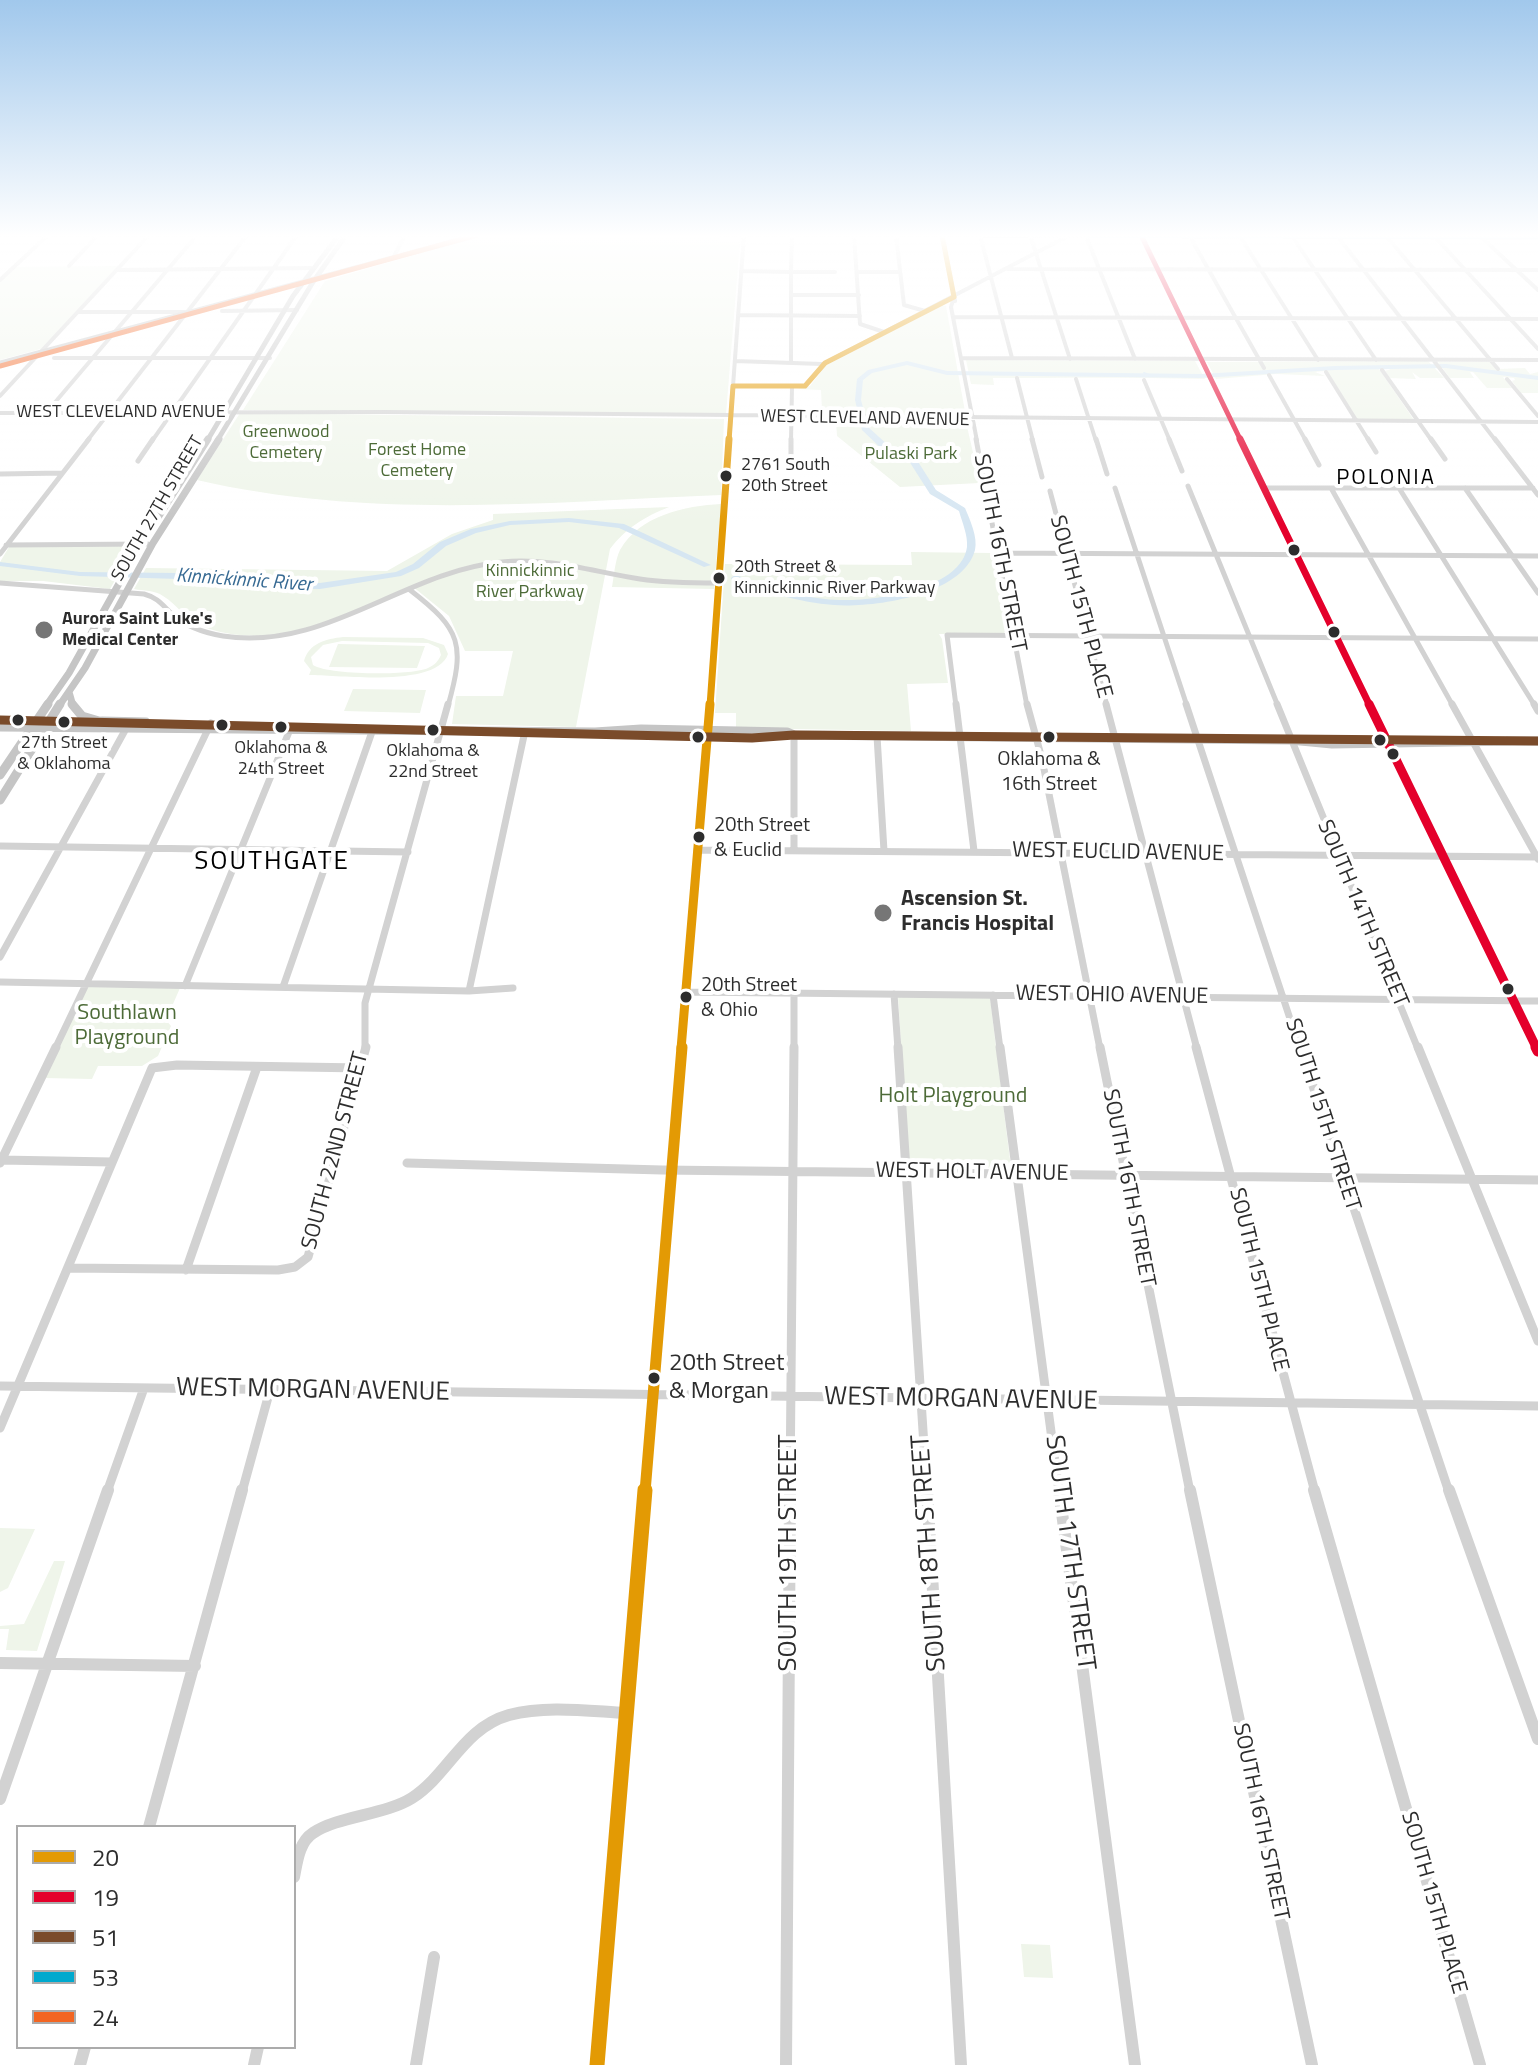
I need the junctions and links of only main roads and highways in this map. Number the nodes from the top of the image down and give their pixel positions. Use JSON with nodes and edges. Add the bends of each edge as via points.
{"nodes":[{"id":1,"x":122,"y":331,"type":"edge"},
{"id":2,"x":272,"y":331,"type":"edge"},
{"id":3,"x":285,"y":331,"type":"edge"},
{"id":4,"x":112,"y":334,"type":"junction"},
{"id":5,"x":0,"y":364,"type":"edge"},
{"id":6,"x":189,"y":479,"type":"junction"},
{"id":7,"x":184,"y":487,"type":"junction"},
{"id":8,"x":125,"y":584,"type":"junction"},
{"id":9,"x":114,"y":594,"type":"junction"},
{"id":10,"x":112,"y":619,"type":"junction"},
{"id":11,"x":93,"y":632,"type":"junction"},
{"id":12,"x":102,"y":639,"type":"junction"},
{"id":13,"x":69,"y":692,"type":"junction"},
{"id":14,"x":0,"y":720,"type":"edge"},
{"id":15,"x":99,"y":721,"type":"junction"},
{"id":16,"x":41,"y":724,"type":"junction"},
{"id":17,"x":128,"y":725,"type":"junction"},
{"id":18,"x":0,"y":727,"type":"edge"},
{"id":19,"x":1538,"y":741,"type":"edge"},
{"id":20,"x":0,"y":775,"type":"edge"},
{"id":21,"x":4,"y":789,"type":"edge"},
{"id":22,"x":0,"y":800,"type":"edge"}],
"edges":[{"from":1,"to":4,"type":"main road"},
{"from":2,"to":6,"type":"main road","name":"SOUTH 27TH STREET","via":[[222,412]]},
{"from":3,"to":6,"type":"main road","name":"SOUTH 27TH STREET"},
{"from":4,"to":5,"type":"main road"},
{"from":4,"to":5,"type":"main road"},
{"from":6,"to":7,"type":"main road","name":"SOUTH 27TH STREET"},
{"from":7,"to":8,"type":"main road","name":"SOUTH 27TH STREET","via":[[142,565]]},
{"from":7,"to":8,"type":"main road","name":"SOUTH 27TH STREET","via":[[141,544]]},
{"from":8,"to":9,"type":"main road","name":"SOUTH 27TH STREET"},
{"from":8,"to":10,"type":"main road","name":"SOUTH 27TH STREET","via":[[127,594]]},
{"from":9,"to":10,"type":"main road"},
{"from":9,"to":11,"type":"main road","name":"SOUTH 27TH STREET"},
{"from":10,"to":12,"type":"main road","name":"SOUTH 27TH STREET"},
{"from":11,"to":12,"type":"main road"},
{"from":11,"to":16,"type":"main road","name":"SOUTH 27TH STREET"},
{"from":12,"to":13,"type":"main road","name":"SOUTH 27TH STREET"},
{"from":13,"to":15,"type":"main road","via":[[75,712]]},
{"from":13,"to":16,"type":"main road","name":"SOUTH 27TH STREET"},
{"from":14,"to":16,"type":"main road"},
{"from":15,"to":16,"type":"main road"},
{"from":15,"to":17,"type":"main road"},
{"from":16,"to":17,"type":"main road"},
{"from":16,"to":18,"type":"main road"},
{"from":16,"to":20,"type":"main road","name":"SOUTH 27TH STREET"},
{"from":16,"to":21,"type":"main road","name":"SOUTH 27TH STREET"},
{"from":17,"to":19,"type":"main road","via":[[787,737]]},
{"from":21,"to":22,"type":"main road","name":"SOUTH 27TH STREET"}]}
